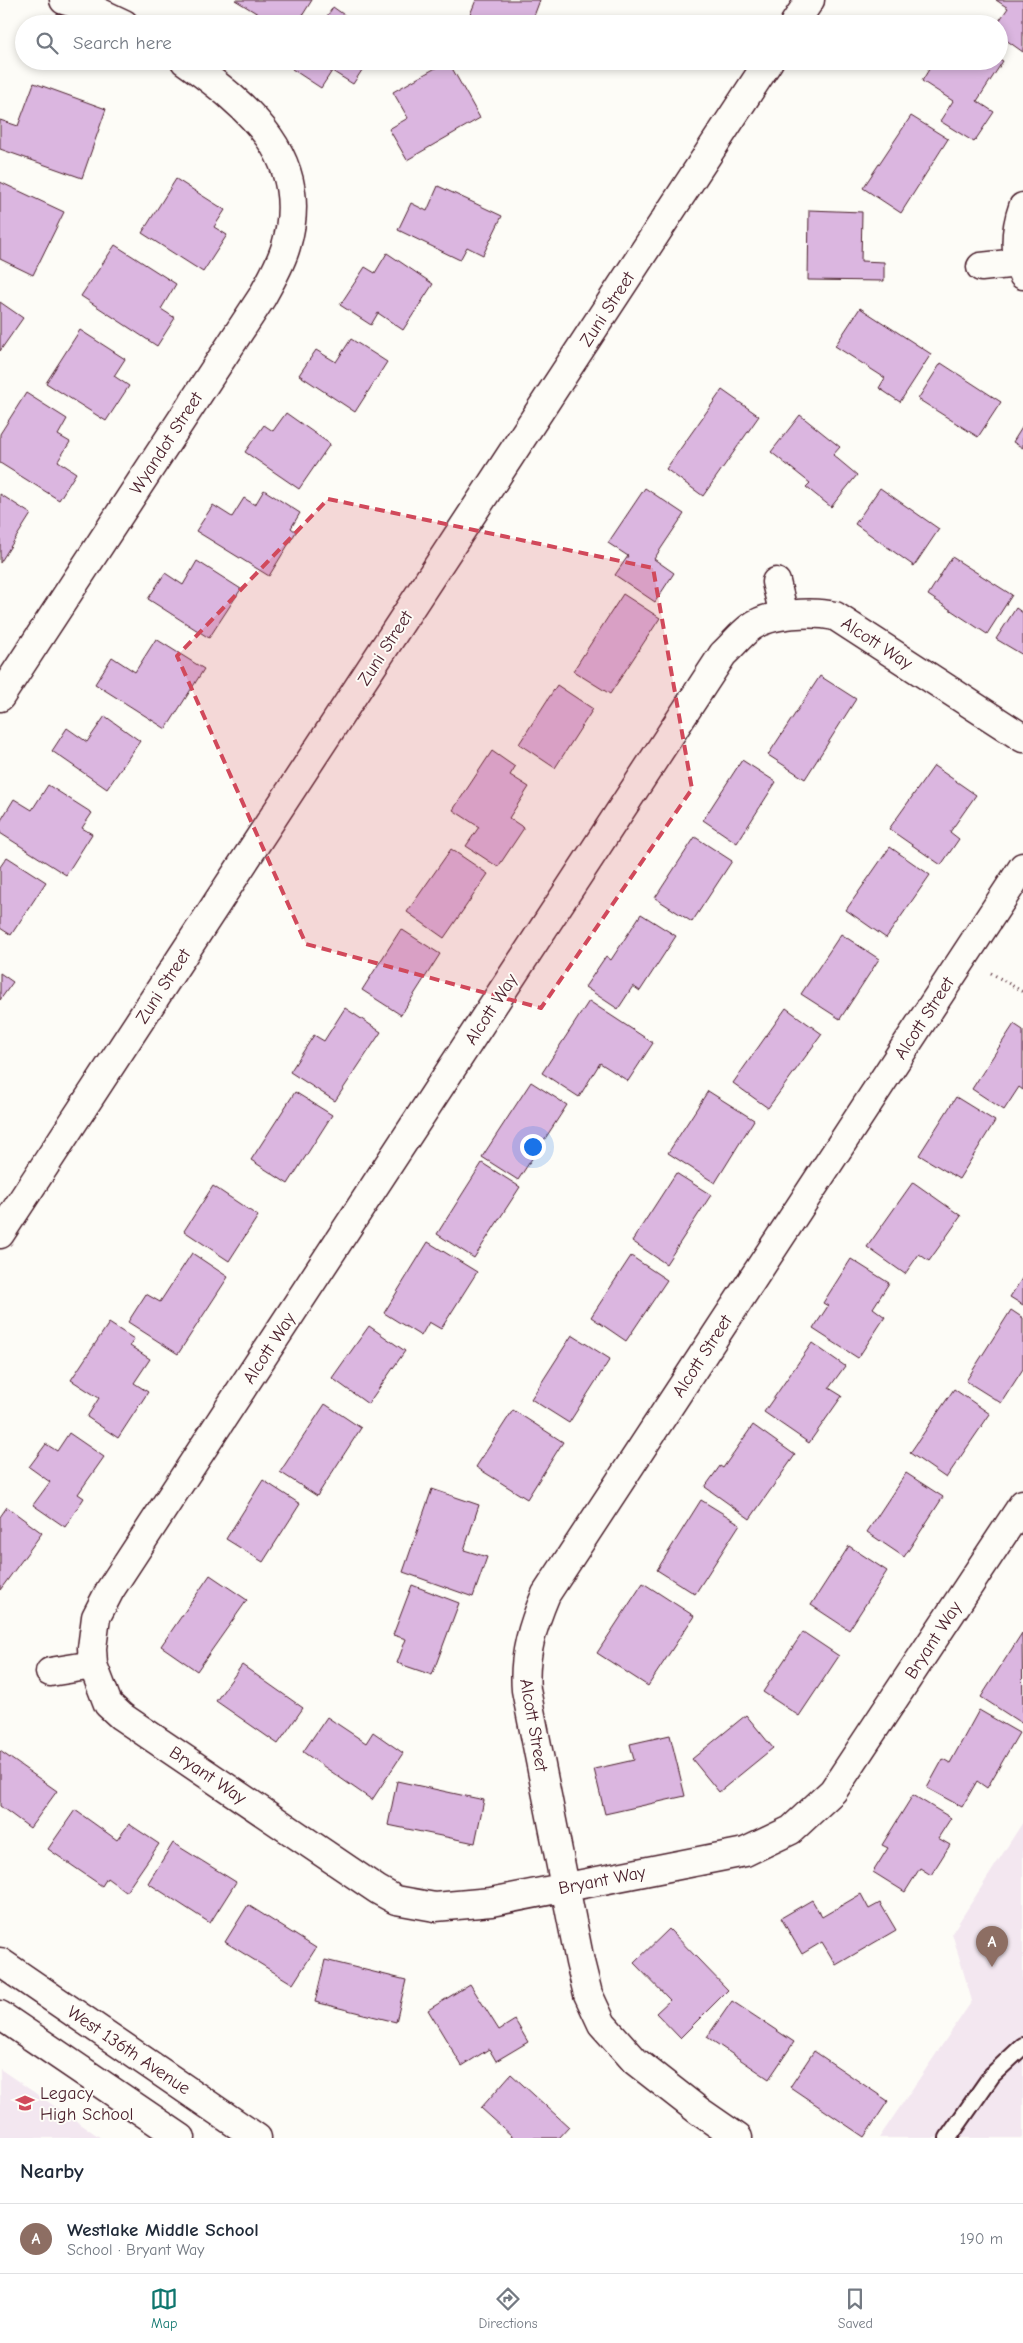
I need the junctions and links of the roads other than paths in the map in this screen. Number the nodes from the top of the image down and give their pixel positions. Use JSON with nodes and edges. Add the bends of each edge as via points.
{"nodes":[{"id":1,"x":64,"y":0,"type":"edge"},
{"id":2,"x":810,"y":0,"type":"edge"},
{"id":3,"x":105,"y":15,"type":"edge"},
{"id":4,"x":800,"y":15,"type":"edge"},
{"id":5,"x":198,"y":70,"type":"edge"},
{"id":6,"x":763,"y":70,"type":"edge"},
{"id":7,"x":1023,"y":207,"type":"edge"},
{"id":8,"x":981,"y":267,"type":"dead end"},
{"id":9,"x":1020,"y":269,"type":"edge"},
{"id":10,"x":776,"y":582,"type":"dead end"},
{"id":11,"x":784,"y":615,"type":"junction"},
{"id":12,"x":0,"y":697,"type":"edge"},
{"id":13,"x":1023,"y":738,"type":"edge"},
{"id":14,"x":1023,"y":867,"type":"edge"},
{"id":15,"x":0,"y":1234,"type":"edge"},
{"id":16,"x":1023,"y":1504,"type":"edge"},
{"id":17,"x":93,"y":1665,"type":"junction"},
{"id":18,"x":50,"y":1672,"type":"dead end"},
{"id":19,"x":564,"y":1888,"type":"junction"},
{"id":20,"x":0,"y":1962,"type":"edge"},
{"id":21,"x":0,"y":2015,"type":"edge"},
{"id":22,"x":1020,"y":2048,"type":"edge"},
{"id":23,"x":181,"y":2138,"type":"edge"},
{"id":24,"x":257,"y":2138,"type":"edge"},
{"id":25,"x":738,"y":2138,"type":"edge"},
{"id":26,"x":948,"y":2138,"type":"edge"}],
"edges":[{"from":1,"to":3,"type":"street"},
{"from":2,"to":4,"type":"street"},
{"from":5,"to":12,"type":"street","name":"Wyandot Street","via":[[258,122],[278,150],[293,198],[292,223],[279,266],[262,297]]},
{"from":6,"to":15,"type":"street","name":"Zuni Street"},
{"from":7,"to":9,"type":"street","via":[[1018,224]]},
{"from":8,"to":9,"type":"street"},
{"from":10,"to":11,"type":"street"},
{"from":11,"to":13,"type":"street","name":"Alcott Way","via":[[816,612],[835,616]]},
{"from":11,"to":17,"type":"street","name":"Alcott Way","via":[[752,626],[722,654],[110,1590],[96,1617]]},
{"from":14,"to":19,"type":"street","name":"Alcott Street","via":[[546,1594],[532,1626],[525,1670],[526,1690]]},
{"from":16,"to":19,"type":"street","name":"Bryant Way","via":[[833,1791],[791,1830],[745,1852]]},
{"from":17,"to":18,"type":"street"},
{"from":17,"to":19,"type":"street","name":"Bryant Way","via":[[108,1704],[121,1716],[396,1900],[435,1907],[491,1902]]},
{"from":19,"to":25,"type":"street","name":"Alcott Street","via":[[588,1994],[602,2024],[635,2061]]},
{"from":20,"to":24,"type":"street","name":"West 136th Avenue"},
{"from":21,"to":23,"type":"street"},
{"from":22,"to":26,"type":"lane","via":[[992,2075]]}]}
